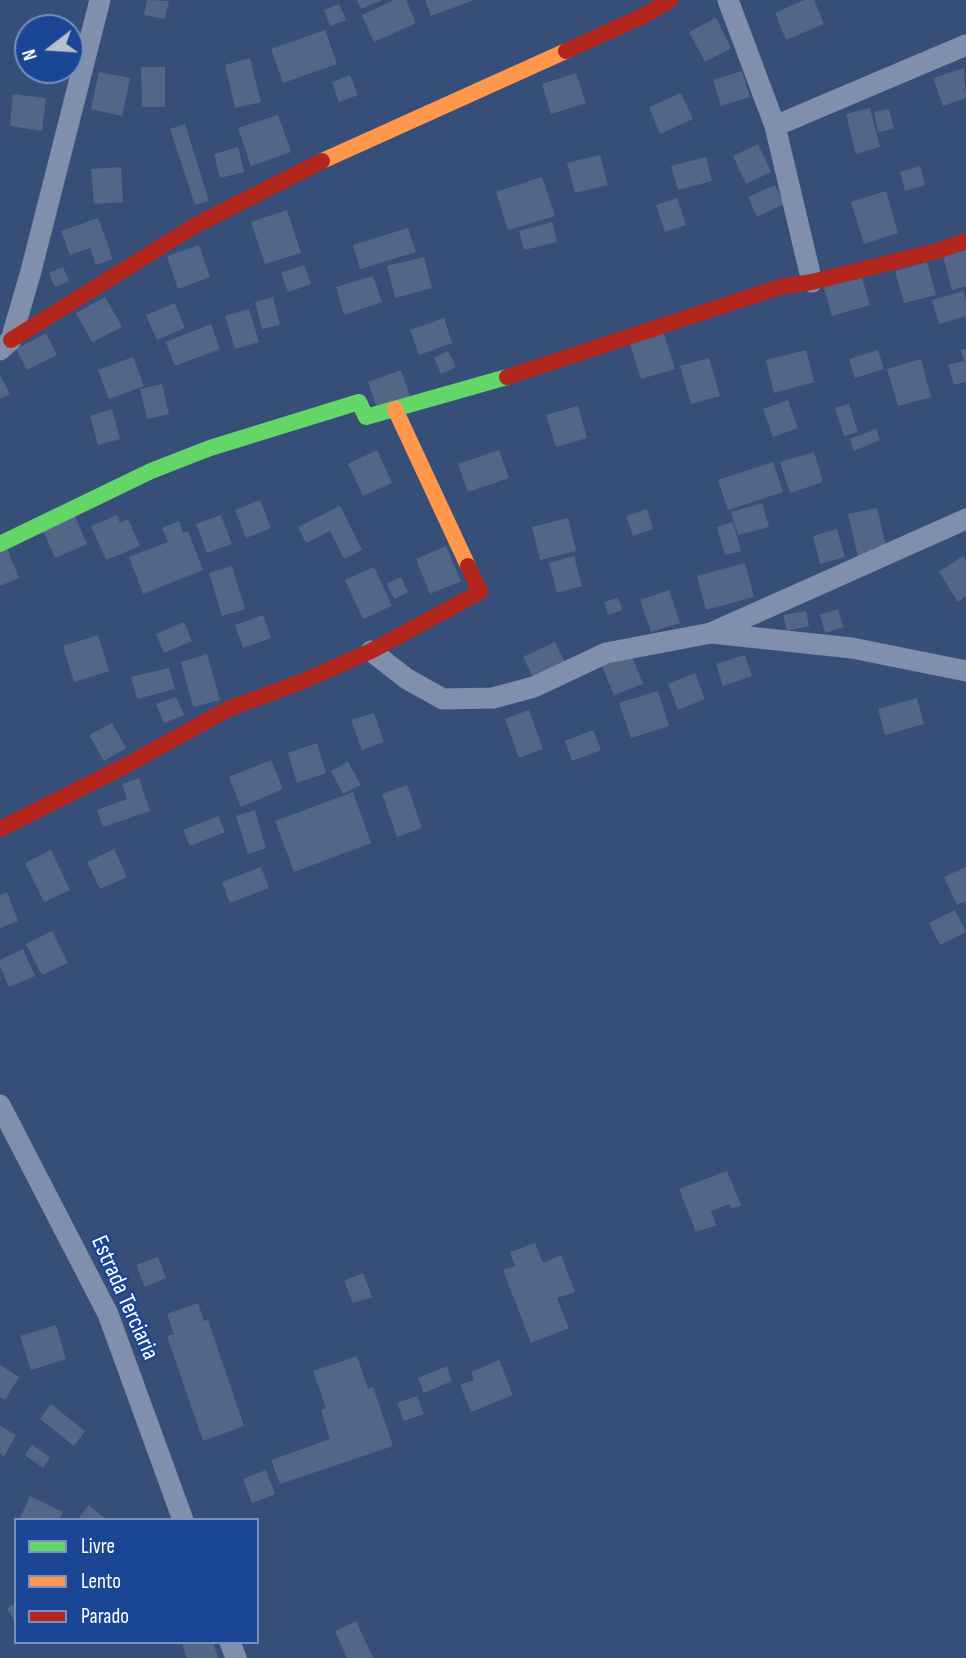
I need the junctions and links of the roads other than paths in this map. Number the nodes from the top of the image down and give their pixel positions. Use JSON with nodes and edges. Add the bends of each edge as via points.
{"nodes":[{"id":1,"x":100,"y":0,"type":"edge"},
{"id":2,"x":670,"y":0,"type":"edge"},
{"id":3,"x":728,"y":0,"type":"edge"},
{"id":4,"x":966,"y":45,"type":"edge"},
{"id":5,"x":775,"y":126,"type":"junction"},
{"id":6,"x":966,"y":241,"type":"edge"},
{"id":7,"x":812,"y":282,"type":"junction"},
{"id":8,"x":5,"y":345,"type":"edge"},
{"id":9,"x":395,"y":409,"type":"junction"},
{"id":10,"x":966,"y":519,"type":"edge"},
{"id":11,"x":0,"y":544,"type":"edge"},
{"id":12,"x":711,"y":633,"type":"junction"},
{"id":13,"x":371,"y":651,"type":"junction"},
{"id":14,"x":966,"y":671,"type":"edge"},
{"id":15,"x":0,"y":829,"type":"edge"},
{"id":16,"x":0,"y":1105,"type":"edge"},
{"id":17,"x":182,"y":1518,"type":"edge"}],
"edges":[{"from":1,"to":8,"type":"street","via":[[31,271]]},
{"from":2,"to":8,"type":"street","via":[[299,171],[196,225]]},
{"from":3,"to":5,"type":"street"},
{"from":4,"to":5,"type":"street"},
{"from":5,"to":7,"type":"street"},
{"from":6,"to":7,"type":"street"},
{"from":7,"to":9,"type":"street","via":[[780,287],[489,383]]},
{"from":9,"to":11,"type":"street","via":[[366,417],[359,402],[210,448],[151,471]]},
{"from":9,"to":13,"type":"street","via":[[480,592]]},
{"from":10,"to":12,"type":"street"},
{"from":12,"to":13,"type":"street","via":[[606,653],[534,687],[493,698],[443,699]]},
{"from":12,"to":14,"type":"street","via":[[852,648]]},
{"from":13,"to":15,"type":"street","via":[[228,709]]},
{"from":16,"to":17,"type":"street","name":"Estrada Terciaria","via":[[108,1314]]}]}
